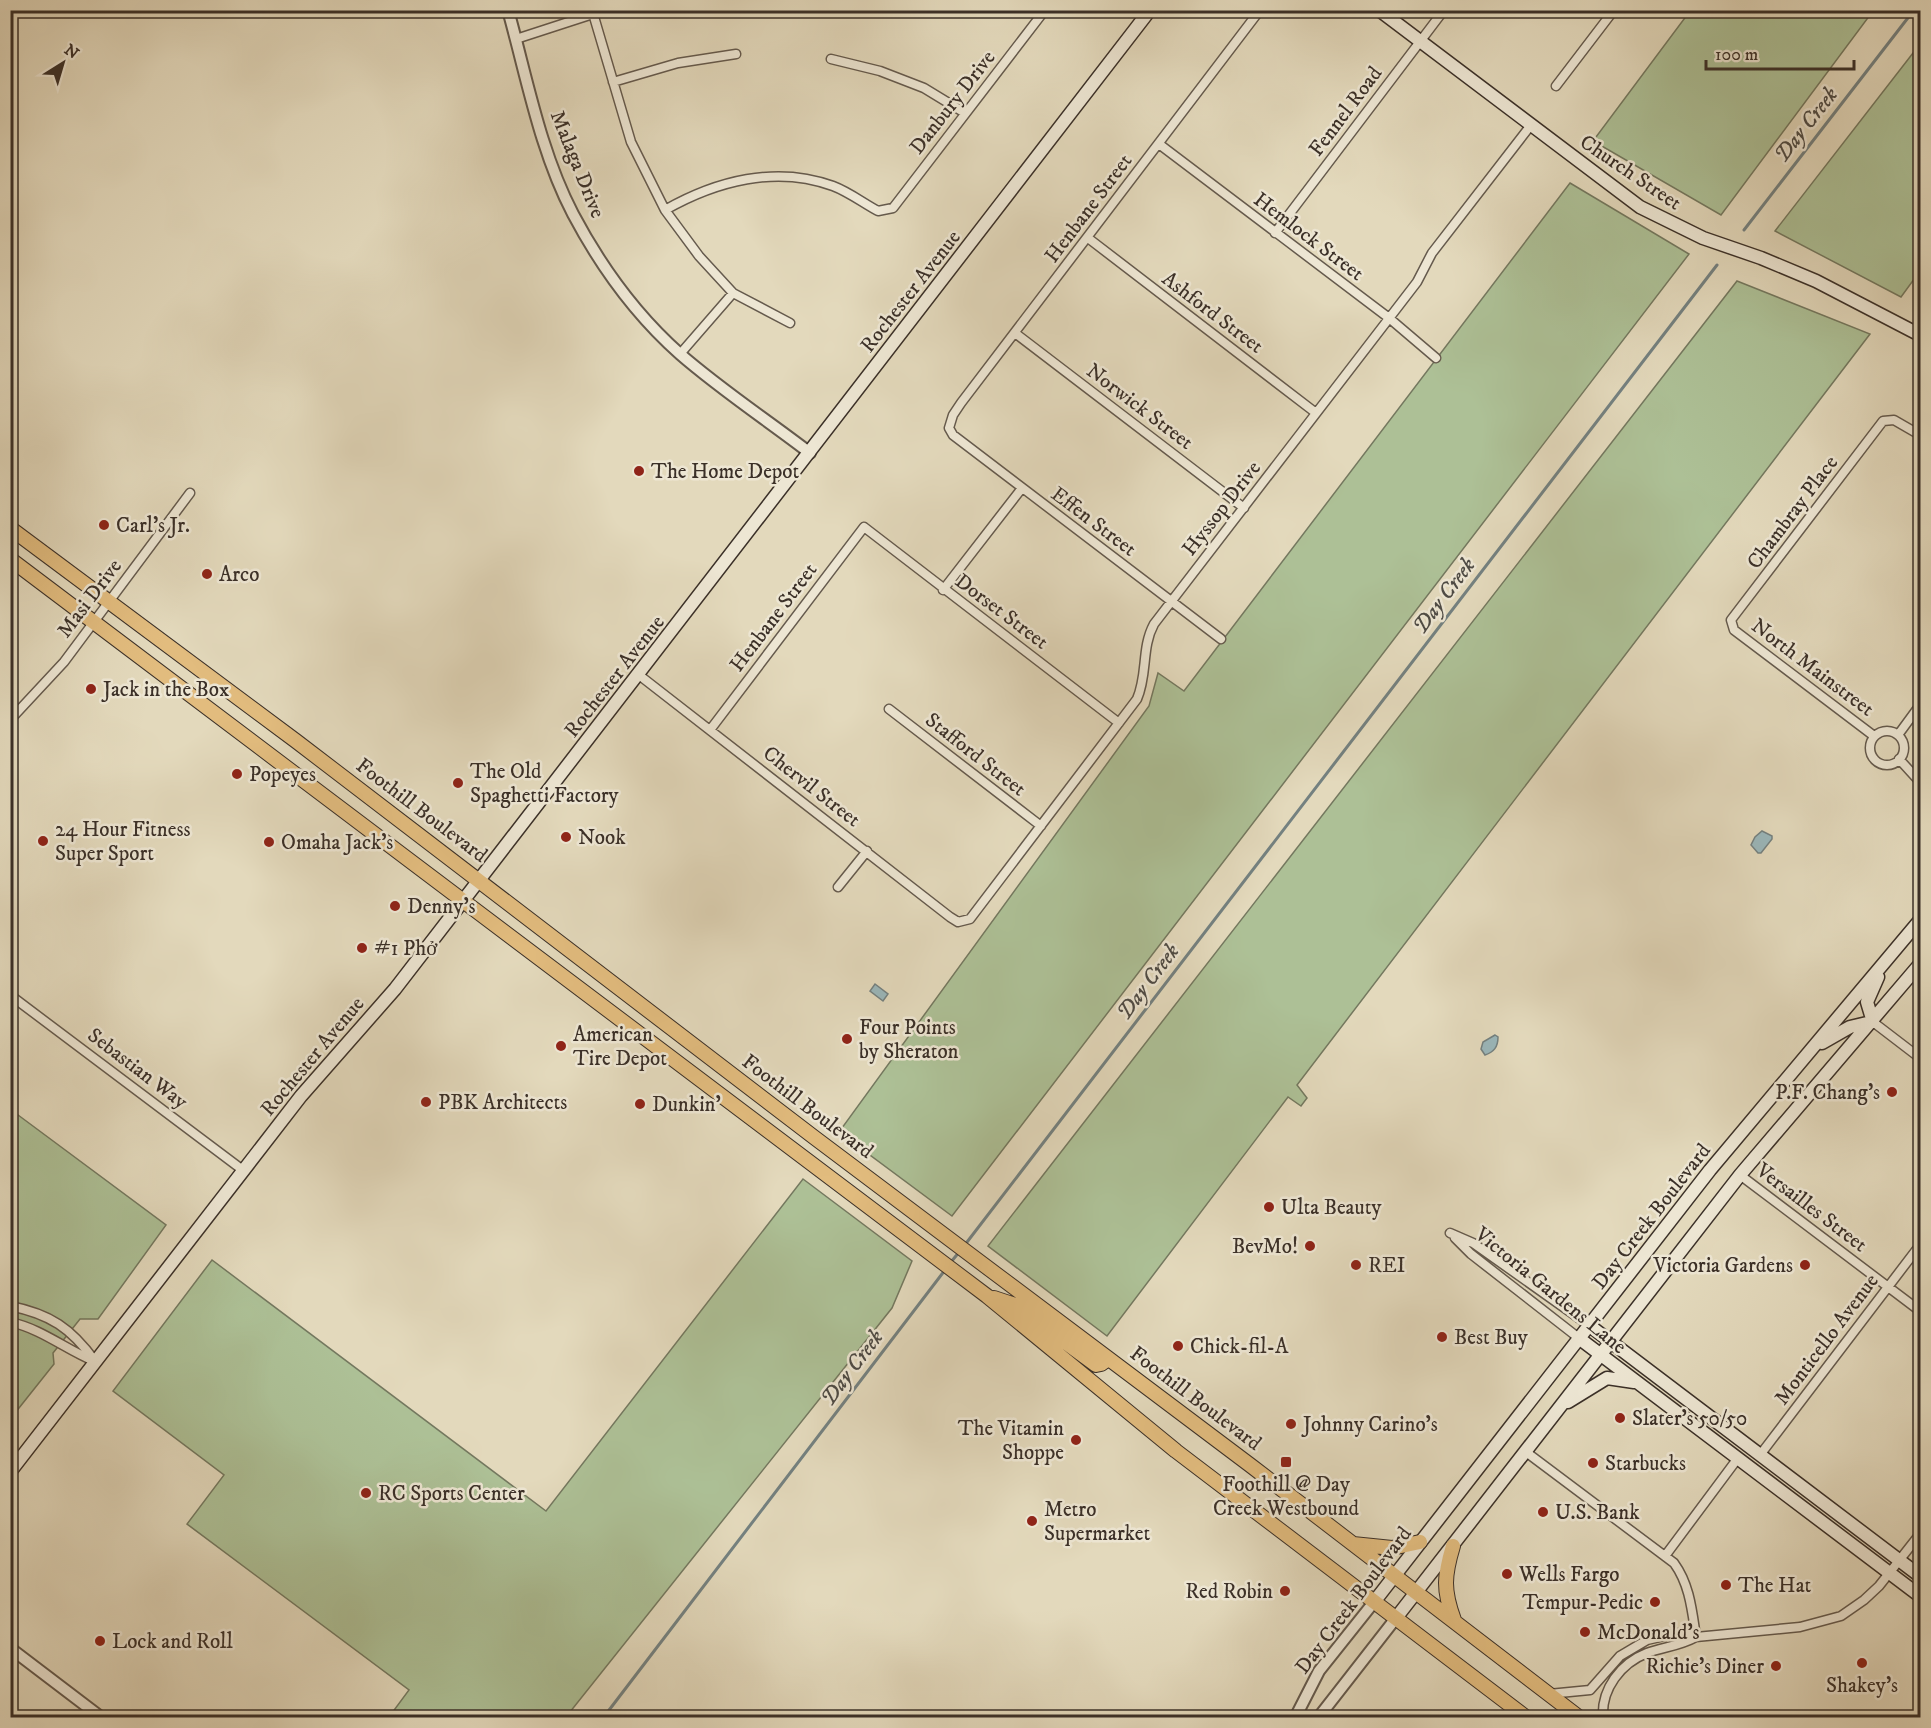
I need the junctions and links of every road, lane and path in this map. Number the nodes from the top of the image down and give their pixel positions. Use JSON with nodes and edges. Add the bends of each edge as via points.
{"nodes":[{"id":1,"x":508,"y":10,"type":"edge"},
{"id":2,"x":1150,"y":10,"type":"edge"},
{"id":3,"x":1260,"y":10,"type":"edge"},
{"id":4,"x":1379,"y":10,"type":"edge"},
{"id":5,"x":1444,"y":10,"type":"edge"},
{"id":6,"x":1614,"y":10,"type":"edge"},
{"id":7,"x":593,"y":12,"type":"edge"},
{"id":8,"x":1040,"y":12,"type":"edge"},
{"id":9,"x":516,"y":39,"type":"junction"},
{"id":10,"x":1420,"y":41,"type":"junction"},
{"id":11,"x":736,"y":54,"type":"dead end"},
{"id":12,"x":831,"y":59,"type":"dead end"},
{"id":13,"x":613,"y":82,"type":"junction"},
{"id":14,"x":1556,"y":86,"type":"dead end"},
{"id":15,"x":965,"y":113,"type":"junction"},
{"id":16,"x":1530,"y":125,"type":"junction"},
{"id":17,"x":1159,"y":144,"type":"junction"},
{"id":18,"x":665,"y":210,"type":"junction"},
{"id":19,"x":1275,"y":234,"type":"junction"},
{"id":20,"x":1088,"y":238,"type":"junction"},
{"id":21,"x":733,"y":293,"type":"junction"},
{"id":22,"x":1389,"y":318,"type":"junction"},
{"id":23,"x":790,"y":323,"type":"dead end"},
{"id":24,"x":1015,"y":333,"type":"junction"},
{"id":25,"x":1920,"y":335,"type":"edge"},
{"id":26,"x":680,"y":354,"type":"junction"},
{"id":27,"x":1436,"y":358,"type":"dead end"},
{"id":28,"x":1316,"y":413,"type":"junction"},
{"id":29,"x":949,"y":428,"type":"joint"},
{"id":30,"x":1920,"y":435,"type":"edge"},
{"id":31,"x":810,"y":453,"type":"junction"},
{"id":32,"x":1022,"y":488,"type":"junction"},
{"id":33,"x":190,"y":493,"type":"dead end"},
{"id":34,"x":1244,"y":508,"type":"junction"},
{"id":35,"x":864,"y":527,"type":"joint"},
{"id":36,"x":10,"y":528,"type":"edge"},
{"id":37,"x":10,"y":559,"type":"edge"},
{"id":38,"x":943,"y":590,"type":"junction"},
{"id":39,"x":108,"y":602,"type":"junction"},
{"id":40,"x":1171,"y":602,"type":"junction"},
{"id":41,"x":93,"y":622,"type":"junction"},
{"id":42,"x":1731,"y":625,"type":"joint"},
{"id":43,"x":1221,"y":639,"type":"dead end"},
{"id":44,"x":639,"y":675,"type":"junction"},
{"id":45,"x":1920,"y":705,"type":"edge"},
{"id":46,"x":889,"y":709,"type":"dead end"},
{"id":47,"x":10,"y":720,"type":"edge"},
{"id":48,"x":1119,"y":723,"type":"junction"},
{"id":49,"x":710,"y":730,"type":"junction"},
{"id":50,"x":1898,"y":735,"type":"junction"},
{"id":51,"x":1874,"y":736,"type":"junction"},
{"id":52,"x":1899,"y":759,"type":"junction"},
{"id":53,"x":1920,"y":782,"type":"edge"},
{"id":54,"x":1041,"y":826,"type":"junction"},
{"id":55,"x":867,"y":851,"type":"junction"},
{"id":56,"x":480,"y":880,"type":"junction"},
{"id":57,"x":838,"y":887,"type":"dead end"},
{"id":58,"x":465,"y":900,"type":"junction"},
{"id":59,"x":1920,"y":920,"type":"edge"},
{"id":60,"x":964,"y":922,"type":"joint"},
{"id":61,"x":1884,"y":962,"type":"junction"},
{"id":62,"x":1920,"y":964,"type":"edge"},
{"id":63,"x":10,"y":995,"type":"edge"},
{"id":64,"x":1873,"y":1022,"type":"junction"},
{"id":65,"x":1810,"y":1052,"type":"junction"},
{"id":66,"x":1920,"y":1058,"type":"edge"},
{"id":67,"x":244,"y":1171,"type":"junction"},
{"id":68,"x":1740,"y":1175,"type":"junction"},
{"id":69,"x":1920,"y":1245,"type":"edge"},
{"id":70,"x":1889,"y":1287,"type":"junction"},
{"id":71,"x":987,"y":1296,"type":"junction"},
{"id":72,"x":10,"y":1306,"type":"edge"},
{"id":73,"x":1920,"y":1311,"type":"edge"},
{"id":74,"x":10,"y":1322,"type":"edge"},
{"id":75,"x":1590,"y":1326,"type":"junction"},
{"id":76,"x":1580,"y":1340,"type":"junction"},
{"id":77,"x":1611,"y":1341,"type":"junction"},
{"id":78,"x":1600,"y":1355,"type":"junction"},
{"id":79,"x":1108,"y":1359,"type":"junction"},
{"id":80,"x":94,"y":1361,"type":"junction"},
{"id":81,"x":1636,"y":1382,"type":"junction"},
{"id":82,"x":1562,"y":1405,"type":"junction"},
{"id":83,"x":1526,"y":1452,"type":"junction"},
{"id":84,"x":1760,"y":1455,"type":"junction"},
{"id":85,"x":1738,"y":1458,"type":"junction"},
{"id":86,"x":10,"y":1472,"type":"edge"},
{"id":87,"x":1920,"y":1534,"type":"edge"},
{"id":88,"x":1420,"y":1542,"type":"junction"},
{"id":89,"x":1353,"y":1544,"type":"junction"},
{"id":90,"x":1453,"y":1546,"type":"junction"},
{"id":91,"x":1665,"y":1556,"type":"junction"},
{"id":92,"x":1900,"y":1561,"type":"junction"},
{"id":93,"x":1891,"y":1574,"type":"junction"},
{"id":94,"x":1394,"y":1576,"type":"junction"},
{"id":95,"x":1920,"y":1576,"type":"edge"},
{"id":96,"x":1416,"y":1592,"type":"junction"},
{"id":97,"x":1920,"y":1596,"type":"edge"},
{"id":98,"x":1374,"y":1602,"type":"junction"},
{"id":99,"x":1396,"y":1618,"type":"junction"},
{"id":100,"x":1455,"y":1622,"type":"junction"},
{"id":101,"x":1696,"y":1637,"type":"junction"},
{"id":102,"x":10,"y":1648,"type":"edge"},
{"id":103,"x":1549,"y":1694,"type":"junction"},
{"id":104,"x":102,"y":1718,"type":"edge"},
{"id":105,"x":1295,"y":1718,"type":"edge"},
{"id":106,"x":1318,"y":1718,"type":"edge"},
{"id":107,"x":1527,"y":1718,"type":"edge"},
{"id":108,"x":1580,"y":1718,"type":"edge"},
{"id":109,"x":1603,"y":1718,"type":"edge"}],
"edges":[{"from":1,"to":9,"type":"street","name":"Malaga Drive"},
{"from":2,"to":31,"type":"main road","name":"Rochester Avenue"},
{"from":3,"to":17,"type":"street","name":"Henbane Street"},
{"from":4,"to":10,"type":"main road","name":"Church Street"},
{"from":5,"to":10,"type":"street","name":"Fennel Road"},
{"from":6,"to":14,"type":"street"},
{"from":7,"to":9,"type":"street"},
{"from":7,"to":13,"type":"street"},
{"from":8,"to":15,"type":"street","name":"Danbury Drive"},
{"from":9,"to":26,"type":"street","name":"Malaga Drive","via":[[545,145],[572,212],[608,272]]},
{"from":10,"to":16,"type":"main road","name":"Church Street"},
{"from":10,"to":19,"type":"street","name":"Fennel Road"},
{"from":11,"to":13,"type":"street","via":[[678,63]]},
{"from":12,"to":15,"type":"street","via":[[880,71],[924,88]]},
{"from":13,"to":18,"type":"street","via":[[632,142]]},
{"from":15,"to":18,"type":"street","name":"Danbury Drive","via":[[900,201],[885,211],[878,211],[833,186],[771,176],[713,187]]},
{"from":16,"to":22,"type":"street","name":"Hyssop Drive","via":[[1432,253],[1423,273]]},
{"from":16,"to":25,"type":"main road","name":"Church Street","via":[[1613,188],[1669,223],[1816,281]]},
{"from":17,"to":19,"type":"street","name":"Hemlock Street"},
{"from":17,"to":20,"type":"street","name":"Henbane Street"},
{"from":18,"to":21,"type":"street"},
{"from":19,"to":22,"type":"street","name":"Hemlock Street"},
{"from":20,"to":24,"type":"street","name":"Henbane Street"},
{"from":20,"to":28,"type":"street","name":"Ashford Street"},
{"from":21,"to":23,"type":"street"},
{"from":21,"to":26,"type":"street"},
{"from":22,"to":27,"type":"street","name":"Hemlock Street"},
{"from":22,"to":28,"type":"street","name":"Hyssop Drive"},
{"from":24,"to":29,"type":"street","name":"Henbane Street","via":[[953,415]]},
{"from":24,"to":34,"type":"street","name":"Norwick Street"},
{"from":26,"to":31,"type":"street","name":"Malaga Drive"},
{"from":28,"to":34,"type":"street","name":"Hyssop Drive"},
{"from":29,"to":32,"type":"street","name":"Effen Street"},
{"from":30,"to":42,"type":"street","name":"Chambray Place","via":[[1894,420],[1883,421]]},
{"from":31,"to":44,"type":"main road","name":"Rochester Avenue"},
{"from":32,"to":38,"type":"street"},
{"from":32,"to":40,"type":"street","name":"Effen Street"},
{"from":33,"to":39,"type":"street","name":"Masi Drive"},
{"from":34,"to":40,"type":"street","name":"Hyssop Drive"},
{"from":35,"to":38,"type":"street","name":"Dorset Street"},
{"from":35,"to":49,"type":"street","name":"Henbane Street"},
{"from":36,"to":39,"type":"main road","name":"Foothill Boulevard"},
{"from":37,"to":41,"type":"main road","name":"Foothill Boulevard"},
{"from":38,"to":48,"type":"street","name":"Dorset Street"},
{"from":39,"to":41,"type":"street","name":"Masi Drive"},
{"from":39,"to":56,"type":"main road","name":"Foothill Boulevard"},
{"from":40,"to":43,"type":"street","name":"Effen Street"},
{"from":40,"to":48,"type":"street","name":"Hyssop Drive","via":[[1147,640],[1141,689]]},
{"from":41,"to":47,"type":"street","name":"Masi Drive","via":[[64,662]]},
{"from":41,"to":58,"type":"main road","name":"Foothill Boulevard"},
{"from":42,"to":51,"type":"street","name":"North Mainstreet"},
{"from":44,"to":49,"type":"street","name":"Chervil Street"},
{"from":44,"to":56,"type":"main road","name":"Rochester Avenue"},
{"from":45,"to":50,"type":"street"},
{"from":46,"to":54,"type":"street","name":"Stafford Street"},
{"from":48,"to":54,"type":"street","name":"Hyssop Drive"},
{"from":49,"to":55,"type":"street","name":"Chervil Street"},
{"from":50,"to":51,"type":"street","via":[[1884,731]]},
{"from":50,"to":52,"type":"street","via":[[1903,745]]},
{"from":51,"to":52,"type":"street","via":[[1870,746],[1876,761],[1886,764]]},
{"from":52,"to":53,"type":"street"},
{"from":54,"to":60,"type":"street","name":"Hyssop Drive"},
{"from":55,"to":57,"type":"street"},
{"from":55,"to":60,"type":"street","name":"Chervil Street","via":[[950,917]]},
{"from":56,"to":58,"type":"main road","name":"Rochester Avenue"},
{"from":56,"to":79,"type":"main road","name":"Foothill Boulevard"},
{"from":58,"to":67,"type":"main road","name":"Rochester Avenue","via":[[395,989],[301,1096]]},
{"from":58,"to":71,"type":"main road","name":"Foothill Boulevard"},
{"from":59,"to":61,"type":"main road","name":"Day Creek Boulevard"},
{"from":61,"to":64,"type":"main road","via":[[1867,1002]]},
{"from":61,"to":65,"type":"main road","name":"Day Creek Boulevard"},
{"from":62,"to":64,"type":"main road","name":"Day Creek Boulevard"},
{"from":63,"to":67,"type":"street","name":"Sebastian Way"},
{"from":64,"to":65,"type":"main road","via":[[1850,1028]]},
{"from":64,"to":66,"type":"street"},
{"from":64,"to":68,"type":"main road","name":"Day Creek Boulevard"},
{"from":65,"to":75,"type":"main road","name":"Day Creek Boulevard","via":[[1710,1170]]},
{"from":67,"to":80,"type":"main road","name":"Rochester Avenue"},
{"from":68,"to":70,"type":"street","name":"Versailles Street"},
{"from":68,"to":77,"type":"main road","name":"Day Creek Boulevard"},
{"from":69,"to":70,"type":"street","name":"Monticello Avenue"},
{"from":70,"to":73,"type":"street","name":"Versailles Street"},
{"from":70,"to":84,"type":"street","name":"Monticello Avenue"},
{"from":71,"to":79,"type":"main road","via":[[1015,1305],[1096,1365]]},
{"from":71,"to":98,"type":"main road","name":"Foothill Boulevard","via":[[1176,1451]]},
{"from":72,"to":80,"type":"street","via":[[39,1314],[64,1327],[78,1338]]},
{"from":74,"to":80,"type":"street","via":[[38,1330]]},
{"from":75,"to":76,"type":"main road","name":"Day Creek Boulevard"},
{"from":75,"to":76,"type":"street","name":"Victoria Gardens Lane","via":[[1473,1243],[1450,1233]]},
{"from":75,"to":77,"type":"main road","name":"Victoria Gardens Lane"},
{"from":76,"to":78,"type":"main road","name":"Victoria Gardens Lane"},
{"from":76,"to":88,"type":"main road","name":"Day Creek Boulevard"},
{"from":77,"to":78,"type":"main road","name":"Day Creek Boulevard"},
{"from":77,"to":84,"type":"main road","name":"Victoria Gardens Lane"},
{"from":78,"to":81,"type":"main road","name":"Victoria Gardens Lane"},
{"from":78,"to":82,"type":"main road","name":"Day Creek Boulevard"},
{"from":79,"to":89,"type":"main road","name":"Foothill Boulevard"},
{"from":80,"to":86,"type":"main road","name":"Rochester Avenue"},
{"from":81,"to":82,"type":"main road","via":[[1607,1378]]},
{"from":81,"to":85,"type":"main road","name":"Victoria Gardens Lane"},
{"from":82,"to":83,"type":"main road","name":"Day Creek Boulevard"},
{"from":83,"to":90,"type":"main road","name":"Day Creek Boulevard"},
{"from":83,"to":91,"type":"street"},
{"from":84,"to":92,"type":"main road","name":"Victoria Gardens Lane"},
{"from":85,"to":91,"type":"street"},
{"from":85,"to":93,"type":"main road","name":"Victoria Gardens Lane"},
{"from":87,"to":92,"type":"street"},
{"from":88,"to":89,"type":"main road","via":[[1392,1548]]},
{"from":88,"to":94,"type":"main road","name":"Day Creek Boulevard"},
{"from":89,"to":94,"type":"main road","name":"Foothill Boulevard"},
{"from":90,"to":96,"type":"main road","name":"Day Creek Boulevard"},
{"from":90,"to":100,"type":"main road","via":[[1444,1576]]},
{"from":91,"to":101,"type":"street","via":[[1683,1576]]},
{"from":92,"to":93,"type":"street"},
{"from":92,"to":95,"type":"main road","name":"Victoria Gardens Lane"},
{"from":93,"to":97,"type":"main road","name":"Victoria Gardens Lane"},
{"from":93,"to":101,"type":"street","via":[[1855,1607],[1823,1622]]},
{"from":94,"to":96,"type":"main road","name":"Foothill Boulevard"},
{"from":94,"to":98,"type":"main road","name":"Day Creek Boulevard"},
{"from":96,"to":99,"type":"main road","name":"Day Creek Boulevard"},
{"from":96,"to":100,"type":"main road","name":"Foothill Boulevard"},
{"from":98,"to":99,"type":"main road","name":"Foothill Boulevard"},
{"from":98,"to":105,"type":"street","name":"Day Creek Boulevard","via":[[1319,1671]]},
{"from":99,"to":106,"type":"street","name":"Day Creek Boulevard"},
{"from":99,"to":107,"type":"main road","name":"Foothill Boulevard"},
{"from":100,"to":103,"type":"main road","name":"Foothill Boulevard"},
{"from":101,"to":103,"type":"street","via":[[1678,1633],[1647,1640],[1620,1656],[1590,1690]]},
{"from":101,"to":109,"type":"street","via":[[1682,1645],[1646,1653],[1629,1664],[1606,1692]]},
{"from":102,"to":104,"type":"street"},
{"from":103,"to":108,"type":"main road","name":"Foothill Boulevard"}]}
